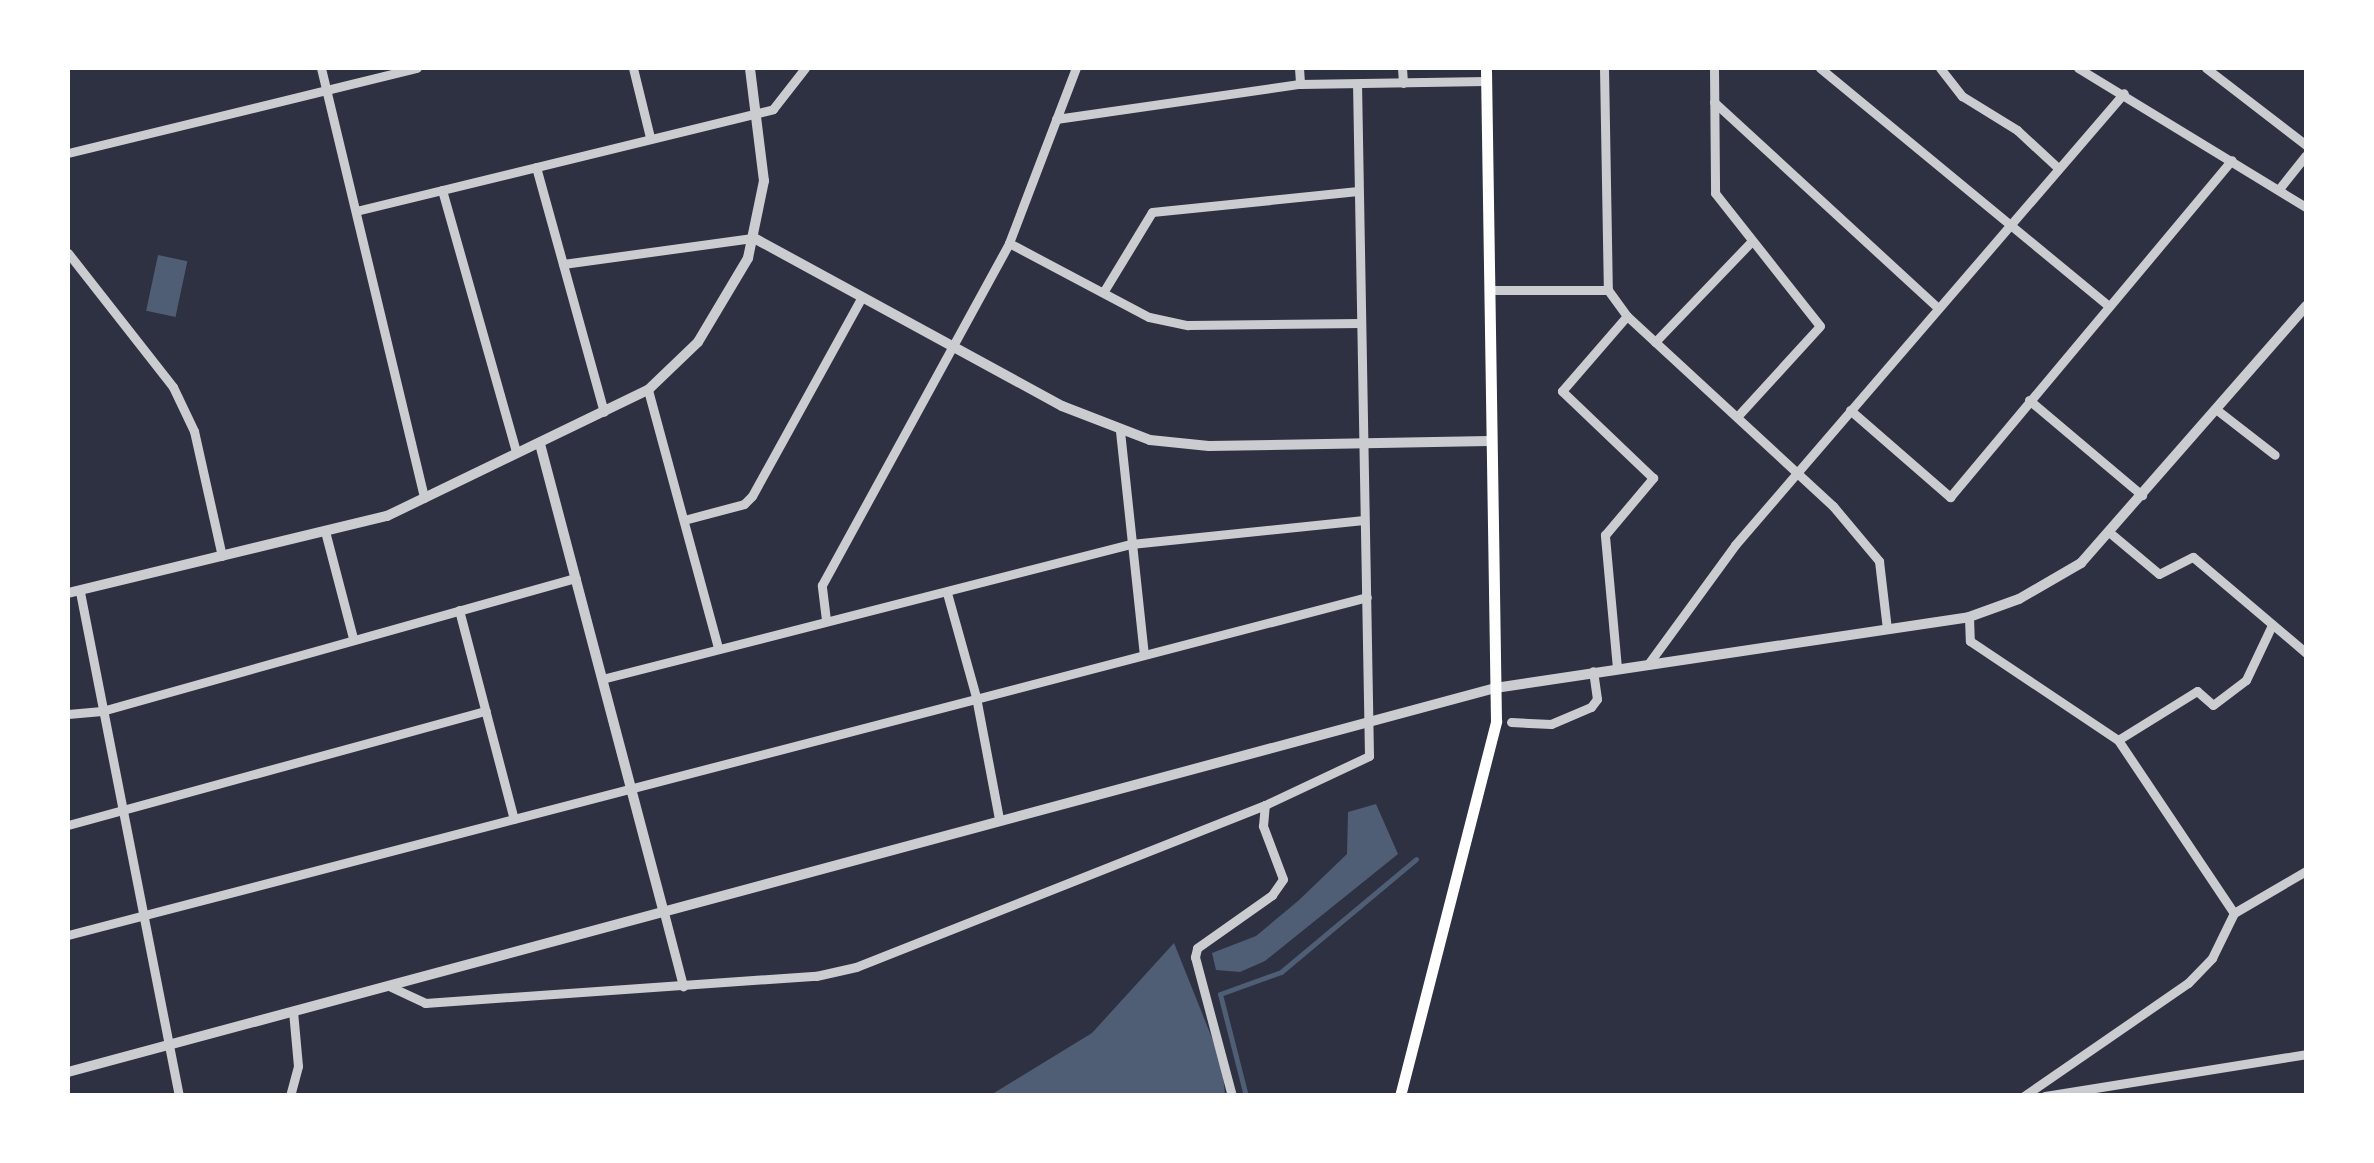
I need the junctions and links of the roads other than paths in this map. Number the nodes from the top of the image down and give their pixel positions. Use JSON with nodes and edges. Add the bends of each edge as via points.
{"nodes":[{"id":1,"x":321,"y":68,"type":"edge"},
{"id":2,"x":418,"y":68,"type":"edge"},
{"id":3,"x":633,"y":68,"type":"edge"},
{"id":4,"x":750,"y":68,"type":"edge"},
{"id":5,"x":805,"y":68,"type":"edge"},
{"id":6,"x":1076,"y":68,"type":"edge"},
{"id":7,"x":1299,"y":68,"type":"edge"},
{"id":8,"x":1402,"y":68,"type":"edge"},
{"id":9,"x":1604,"y":68,"type":"edge"},
{"id":10,"x":1714,"y":68,"type":"edge"},
{"id":11,"x":1820,"y":68,"type":"edge"},
{"id":12,"x":1940,"y":68,"type":"edge"},
{"id":13,"x":2078,"y":68,"type":"edge"},
{"id":14,"x":2206,"y":68,"type":"edge"},
{"id":15,"x":1486,"y":74,"type":"edge"},
{"id":16,"x":1402,"y":83,"type":"junction"},
{"id":17,"x":1300,"y":84,"type":"junction"},
{"id":18,"x":1357,"y":85,"type":"junction"},
{"id":19,"x":326,"y":89,"type":"junction"},
{"id":20,"x":2124,"y":94,"type":"junction"},
{"id":21,"x":1714,"y":102,"type":"junction"},
{"id":22,"x":759,"y":113,"type":"junction"},
{"id":23,"x":1056,"y":119,"type":"junction"},
{"id":24,"x":650,"y":137,"type":"junction"},
{"id":25,"x":2306,"y":146,"type":"edge"},
{"id":26,"x":68,"y":153,"type":"edge"},
{"id":27,"x":2306,"y":155,"type":"edge"},
{"id":28,"x":2232,"y":160,"type":"junction"},
{"id":29,"x":536,"y":166,"type":"junction"},
{"id":30,"x":2058,"y":168,"type":"junction"},
{"id":31,"x":2279,"y":189,"type":"junction"},
{"id":32,"x":442,"y":190,"type":"junction"},
{"id":33,"x":1358,"y":191,"type":"junction"},
{"id":34,"x":2306,"y":208,"type":"edge"},
{"id":35,"x":356,"y":210,"type":"junction"},
{"id":36,"x":2010,"y":222,"type":"junction"},
{"id":37,"x":754,"y":238,"type":"junction"},
{"id":38,"x":1009,"y":243,"type":"junction"},
{"id":39,"x":1750,"y":243,"type":"junction"},
{"id":40,"x":68,"y":253,"type":"edge"},
{"id":41,"x":563,"y":264,"type":"junction"},
{"id":42,"x":1488,"y":290,"type":"junction"},
{"id":43,"x":1608,"y":290,"type":"junction"},
{"id":44,"x":1104,"y":291,"type":"junction"},
{"id":45,"x":862,"y":297,"type":"junction"},
{"id":46,"x":2108,"y":305,"type":"junction"},
{"id":47,"x":2306,"y":306,"type":"edge"},
{"id":48,"x":1938,"y":308,"type":"junction"},
{"id":49,"x":1627,"y":316,"type":"junction"},
{"id":50,"x":1361,"y":323,"type":"junction"},
{"id":51,"x":1656,"y":342,"type":"junction"},
{"id":52,"x":952,"y":346,"type":"junction"},
{"id":53,"x":648,"y":390,"type":"junction"},
{"id":54,"x":2029,"y":400,"type":"junction"},
{"id":55,"x":1850,"y":410,"type":"junction"},
{"id":56,"x":2218,"y":410,"type":"junction"},
{"id":57,"x":604,"y":412,"type":"junction"},
{"id":58,"x":1737,"y":417,"type":"junction"},
{"id":59,"x":1120,"y":430,"type":"junction"},
{"id":60,"x":1489,"y":441,"type":"junction"},
{"id":61,"x":1363,"y":442,"type":"junction"},
{"id":62,"x":540,"y":444,"type":"junction"},
{"id":63,"x":516,"y":452,"type":"junction"},
{"id":64,"x":2275,"y":455,"type":"dead end"},
{"id":65,"x":1796,"y":472,"type":"junction"},
{"id":66,"x":2142,"y":495,"type":"junction"},
{"id":67,"x":424,"y":498,"type":"junction"},
{"id":68,"x":684,"y":520,"type":"junction"},
{"id":69,"x":1364,"y":520,"type":"junction"},
{"id":70,"x":2109,"y":532,"type":"junction"},
{"id":71,"x":326,"y":534,"type":"junction"},
{"id":72,"x":1131,"y":544,"type":"junction"},
{"id":73,"x":222,"y":556,"type":"junction"},
{"id":74,"x":576,"y":578,"type":"junction"},
{"id":75,"x":80,"y":592,"type":"junction"},
{"id":76,"x":68,"y":593,"type":"edge"},
{"id":77,"x":947,"y":593,"type":"junction"},
{"id":78,"x":1367,"y":597,"type":"junction"},
{"id":79,"x":459,"y":610,"type":"junction"},
{"id":80,"x":1970,"y":617,"type":"junction"},
{"id":81,"x":826,"y":620,"type":"junction"},
{"id":82,"x":2272,"y":625,"type":"junction"},
{"id":83,"x":1887,"y":629,"type":"junction"},
{"id":84,"x":353,"y":638,"type":"junction"},
{"id":85,"x":718,"y":648,"type":"junction"},
{"id":86,"x":1144,"y":654,"type":"junction"},
{"id":87,"x":2306,"y":654,"type":"edge"},
{"id":88,"x":1649,"y":663,"type":"junction"},
{"id":89,"x":1618,"y":668,"type":"junction"},
{"id":90,"x":1593,"y":672,"type":"junction"},
{"id":91,"x":602,"y":679,"type":"junction"},
{"id":92,"x":1495,"y":688,"type":"junction"},
{"id":93,"x":976,"y":697,"type":"junction"},
{"id":94,"x":102,"y":711,"type":"junction"},
{"id":95,"x":486,"y":711,"type":"junction"},
{"id":96,"x":68,"y":714,"type":"edge"},
{"id":97,"x":1370,"y":718,"type":"junction"},
{"id":98,"x":1511,"y":722,"type":"dead end"},
{"id":99,"x":2118,"y":740,"type":"junction"},
{"id":100,"x":632,"y":789,"type":"junction"},
{"id":101,"x":1265,"y":805,"type":"junction"},
{"id":102,"x":121,"y":814,"type":"junction"},
{"id":103,"x":514,"y":819,"type":"junction"},
{"id":104,"x":999,"y":819,"type":"junction"},
{"id":105,"x":68,"y":825,"type":"edge"},
{"id":106,"x":2306,"y":871,"type":"edge"},
{"id":107,"x":663,"y":909,"type":"junction"},
{"id":108,"x":2234,"y":913,"type":"junction"},
{"id":109,"x":140,"y":917,"type":"junction"},
{"id":110,"x":68,"y":936,"type":"edge"},
{"id":111,"x":388,"y":986,"type":"junction"},
{"id":112,"x":682,"y":986,"type":"junction"},
{"id":113,"x":292,"y":1011,"type":"junction"},
{"id":114,"x":164,"y":1046,"type":"junction"},
{"id":115,"x":2306,"y":1054,"type":"edge"},
{"id":116,"x":68,"y":1072,"type":"edge"},
{"id":117,"x":178,"y":1096,"type":"edge"},
{"id":118,"x":290,"y":1096,"type":"edge"},
{"id":119,"x":1232,"y":1096,"type":"edge"},
{"id":120,"x":1400,"y":1096,"type":"edge"},
{"id":121,"x":2024,"y":1096,"type":"edge"},
{"id":122,"x":2045,"y":1096,"type":"edge"}],
"edges":[{"from":1,"to":19,"type":"street"},
{"from":2,"to":19,"type":"street"},
{"from":3,"to":24,"type":"street"},
{"from":4,"to":22,"type":"street"},
{"from":5,"to":22,"type":"street","via":[[772,109]]},
{"from":6,"to":23,"type":"street"},
{"from":7,"to":17,"type":"street"},
{"from":8,"to":16,"type":"street"},
{"from":9,"to":43,"type":"street"},
{"from":10,"to":21,"type":"street"},
{"from":11,"to":36,"type":"street"},
{"from":12,"to":30,"type":"street","via":[[1962,96],[2017,130]]},
{"from":13,"to":20,"type":"street"},
{"from":14,"to":25,"type":"street"},
{"from":15,"to":16,"type":"street"},
{"from":15,"to":42,"type":"main road"},
{"from":16,"to":18,"type":"street"},
{"from":17,"to":18,"type":"street"},
{"from":17,"to":23,"type":"street"},
{"from":18,"to":33,"type":"street"},
{"from":19,"to":26,"type":"street"},
{"from":19,"to":35,"type":"street"},
{"from":20,"to":28,"type":"street"},
{"from":20,"to":30,"type":"street"},
{"from":21,"to":39,"type":"street","via":[[1715,192]]},
{"from":21,"to":48,"type":"street"},
{"from":22,"to":24,"type":"street"},
{"from":22,"to":37,"type":"street","via":[[764,181]]},
{"from":23,"to":38,"type":"street"},
{"from":24,"to":29,"type":"street"},
{"from":27,"to":31,"type":"street"},
{"from":28,"to":31,"type":"street"},
{"from":28,"to":46,"type":"street"},
{"from":29,"to":32,"type":"street"},
{"from":29,"to":41,"type":"street"},
{"from":30,"to":36,"type":"street"},
{"from":31,"to":34,"type":"street"},
{"from":32,"to":35,"type":"street"},
{"from":32,"to":63,"type":"street"},
{"from":33,"to":44,"type":"street","via":[[1152,212]]},
{"from":33,"to":50,"type":"street"},
{"from":35,"to":67,"type":"street"},
{"from":36,"to":46,"type":"street"},
{"from":36,"to":48,"type":"street"},
{"from":37,"to":41,"type":"street"},
{"from":37,"to":45,"type":"street"},
{"from":37,"to":53,"type":"street","via":[[716,320]]},
{"from":38,"to":44,"type":"street"},
{"from":38,"to":52,"type":"street"},
{"from":39,"to":51,"type":"street"},
{"from":39,"to":58,"type":"street","via":[[1820,326]]},
{"from":40,"to":73,"type":"street","via":[[173,387],[194,430]]},
{"from":41,"to":57,"type":"street"},
{"from":42,"to":43,"type":"street"},
{"from":42,"to":60,"type":"main road"},
{"from":43,"to":49,"type":"street"},
{"from":44,"to":50,"type":"street","via":[[1149,317],[1188,325]]},
{"from":45,"to":52,"type":"street"},
{"from":45,"to":68,"type":"street","via":[[752,496]]},
{"from":46,"to":54,"type":"street"},
{"from":47,"to":56,"type":"street"},
{"from":48,"to":55,"type":"street"},
{"from":49,"to":51,"type":"street"},
{"from":49,"to":89,"type":"street","via":[[1562,391],[1653,478],[1605,535]]},
{"from":50,"to":61,"type":"street"},
{"from":51,"to":58,"type":"street"},
{"from":52,"to":59,"type":"street"},
{"from":52,"to":81,"type":"street","via":[[822,585]]},
{"from":53,"to":57,"type":"street"},
{"from":53,"to":68,"type":"street"},
{"from":54,"to":55,"type":"street","via":[[1950,496]]},
{"from":54,"to":66,"type":"street"},
{"from":55,"to":65,"type":"street"},
{"from":56,"to":64,"type":"street"},
{"from":56,"to":66,"type":"street"},
{"from":57,"to":62,"type":"street"},
{"from":58,"to":65,"type":"street"},
{"from":59,"to":61,"type":"street","via":[[1210,446]]},
{"from":59,"to":72,"type":"street"},
{"from":60,"to":61,"type":"street"},
{"from":60,"to":92,"type":"main road"},
{"from":61,"to":69,"type":"street"},
{"from":62,"to":63,"type":"street"},
{"from":62,"to":74,"type":"street"},
{"from":63,"to":67,"type":"street"},
{"from":65,"to":83,"type":"street","via":[[1879,560]]},
{"from":65,"to":88,"type":"street"},
{"from":66,"to":70,"type":"street"},
{"from":67,"to":71,"type":"street"},
{"from":68,"to":85,"type":"street"},
{"from":69,"to":72,"type":"street"},
{"from":69,"to":78,"type":"street"},
{"from":70,"to":80,"type":"street","via":[[2051,582]]},
{"from":70,"to":82,"type":"street","via":[[2159,574],[2193,558]]},
{"from":71,"to":73,"type":"street"},
{"from":71,"to":84,"type":"street"},
{"from":72,"to":77,"type":"street"},
{"from":72,"to":86,"type":"street"},
{"from":73,"to":75,"type":"street"},
{"from":74,"to":79,"type":"street"},
{"from":74,"to":91,"type":"street"},
{"from":75,"to":76,"type":"street"},
{"from":75,"to":94,"type":"street"},
{"from":77,"to":81,"type":"street"},
{"from":77,"to":93,"type":"street"},
{"from":78,"to":86,"type":"street"},
{"from":78,"to":97,"type":"street"},
{"from":79,"to":84,"type":"street"},
{"from":79,"to":95,"type":"street"},
{"from":80,"to":83,"type":"street"},
{"from":80,"to":99,"type":"street","via":[[1970,641]]},
{"from":81,"to":85,"type":"street"},
{"from":82,"to":87,"type":"street"},
{"from":82,"to":99,"type":"street","via":[[2246,680],[2213,705],[2197,690]]},
{"from":83,"to":88,"type":"street"},
{"from":84,"to":94,"type":"street"},
{"from":85,"to":91,"type":"street"},
{"from":86,"to":93,"type":"street"},
{"from":88,"to":89,"type":"street"},
{"from":89,"to":90,"type":"street"},
{"from":90,"to":92,"type":"street"},
{"from":90,"to":98,"type":"street","via":[[1597,698],[1591,707],[1552,724]]},
{"from":91,"to":100,"type":"street"},
{"from":92,"to":97,"type":"street"},
{"from":92,"to":120,"type":"main road","via":[[1496,721]]},
{"from":93,"to":100,"type":"street"},
{"from":93,"to":104,"type":"street"},
{"from":94,"to":96,"type":"street"},
{"from":94,"to":102,"type":"street"},
{"from":95,"to":102,"type":"street"},
{"from":95,"to":103,"type":"street"},
{"from":97,"to":101,"type":"street","via":[[1369,756]]},
{"from":97,"to":104,"type":"street"},
{"from":99,"to":108,"type":"street"},
{"from":100,"to":103,"type":"street"},
{"from":100,"to":107,"type":"street"},
{"from":101,"to":112,"type":"street","via":[[856,966]]},
{"from":101,"to":119,"type":"street","via":[[1263,826],[1282,879],[1272,896],[1197,948],[1195,957]]},
{"from":102,"to":105,"type":"street"},
{"from":102,"to":109,"type":"street"},
{"from":103,"to":109,"type":"street"},
{"from":104,"to":107,"type":"street"},
{"from":106,"to":108,"type":"street"},
{"from":107,"to":111,"type":"street"},
{"from":107,"to":112,"type":"street"},
{"from":108,"to":121,"type":"street","via":[[2200,974]]},
{"from":109,"to":110,"type":"street"},
{"from":109,"to":114,"type":"street"},
{"from":111,"to":112,"type":"street","via":[[425,1003]]},
{"from":111,"to":113,"type":"street"},
{"from":113,"to":114,"type":"street"},
{"from":113,"to":118,"type":"street","via":[[298,1066]]},
{"from":114,"to":116,"type":"street"},
{"from":114,"to":117,"type":"street"},
{"from":115,"to":122,"type":"street"}]}
